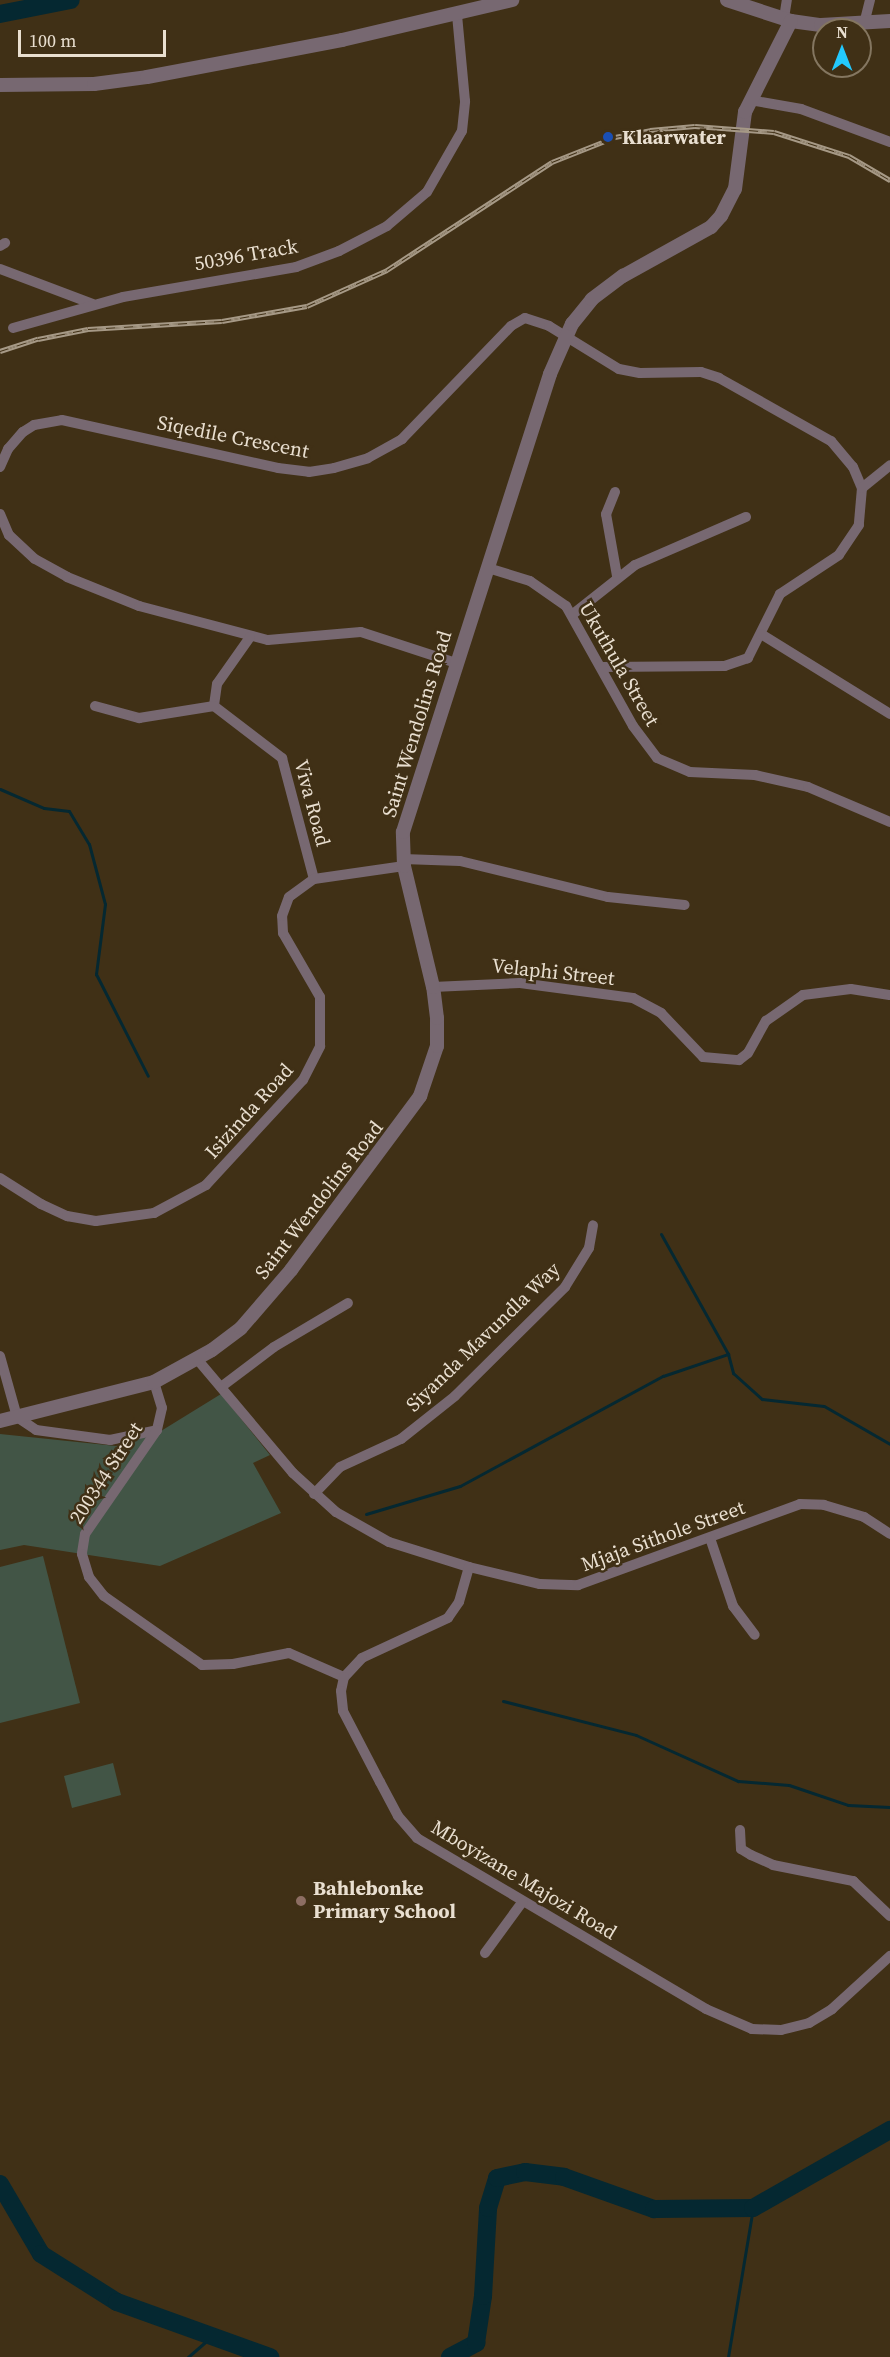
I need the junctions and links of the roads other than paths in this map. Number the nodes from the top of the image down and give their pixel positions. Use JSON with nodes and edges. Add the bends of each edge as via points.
{"nodes":[{"id":1,"x":512,"y":0,"type":"edge"},
{"id":2,"x":727,"y":0,"type":"edge"},
{"id":3,"x":787,"y":0,"type":"edge"},
{"id":4,"x":870,"y":0,"type":"edge"},
{"id":5,"x":756,"y":4,"type":"edge"},
{"id":6,"x":457,"y":14,"type":"junction"},
{"id":7,"x":866,"y":18,"type":"edge"},
{"id":8,"x":787,"y":19,"type":"junction"},
{"id":9,"x":890,"y":21,"type":"edge"},
{"id":10,"x":812,"y":23,"type":"edge"},
{"id":11,"x":872,"y":23,"type":"edge"},
{"id":12,"x":0,"y":85,"type":"edge"},
{"id":13,"x":750,"y":100,"type":"junction"},
{"id":14,"x":890,"y":142,"type":"edge"},
{"id":15,"x":0,"y":269,"type":"edge"},
{"id":16,"x":93,"y":304,"type":"junction"},
{"id":17,"x":13,"y":328,"type":"dead end"},
{"id":18,"x":566,"y":335,"type":"junction"},
{"id":19,"x":890,"y":465,"type":"edge"},
{"id":20,"x":0,"y":466,"type":"edge"},
{"id":21,"x":862,"y":488,"type":"junction"},
{"id":22,"x":615,"y":492,"type":"dead end"},
{"id":23,"x":0,"y":514,"type":"edge"},
{"id":24,"x":746,"y":517,"type":"dead end"},
{"id":25,"x":488,"y":568,"type":"junction"},
{"id":26,"x":617,"y":576,"type":"junction"},
{"id":27,"x":573,"y":614,"type":"junction"},
{"id":28,"x":761,"y":634,"type":"junction"},
{"id":29,"x":250,"y":637,"type":"junction"},
{"id":30,"x":456,"y":663,"type":"junction"},
{"id":31,"x":602,"y":667,"type":"junction"},
{"id":32,"x":95,"y":706,"type":"dead end"},
{"id":33,"x":214,"y":706,"type":"junction"},
{"id":34,"x":890,"y":714,"type":"edge"},
{"id":35,"x":890,"y":822,"type":"edge"},
{"id":36,"x":403,"y":863,"type":"junction"},
{"id":37,"x":314,"y":879,"type":"junction"},
{"id":38,"x":685,"y":905,"type":"dead end"},
{"id":39,"x":433,"y":987,"type":"junction"},
{"id":40,"x":890,"y":995,"type":"edge"},
{"id":41,"x":0,"y":1178,"type":"edge"},
{"id":42,"x":593,"y":1225,"type":"dead end"},
{"id":43,"x":348,"y":1303,"type":"dead end"},
{"id":44,"x":0,"y":1356,"type":"edge"},
{"id":45,"x":197,"y":1359,"type":"junction"},
{"id":46,"x":154,"y":1382,"type":"junction"},
{"id":47,"x":221,"y":1387,"type":"junction"},
{"id":48,"x":17,"y":1417,"type":"junction"},
{"id":49,"x":0,"y":1421,"type":"edge"},
{"id":50,"x":157,"y":1430,"type":"junction"},
{"id":51,"x":314,"y":1494,"type":"junction"},
{"id":52,"x":890,"y":1534,"type":"edge"},
{"id":53,"x":710,"y":1538,"type":"junction"},
{"id":54,"x":469,"y":1567,"type":"junction"},
{"id":55,"x":754,"y":1635,"type":"dead end"},
{"id":56,"x":344,"y":1677,"type":"junction"},
{"id":57,"x":740,"y":1830,"type":"dead end"},
{"id":58,"x":523,"y":1901,"type":"junction"},
{"id":59,"x":890,"y":1916,"type":"edge"},
{"id":60,"x":485,"y":1953,"type":"dead end"},
{"id":61,"x":890,"y":1956,"type":"edge"}],
"edges":[{"from":1,"to":6,"type":"street"},
{"from":2,"to":5,"type":"street"},
{"from":3,"to":8,"type":"street"},
{"from":4,"to":7,"type":"street"},
{"from":5,"to":8,"type":"street"},
{"from":6,"to":12,"type":"street","via":[[147,77],[94,84]]},
{"from":6,"to":16,"type":"street","name":"50396 Track","via":[[465,101],[462,131],[427,192],[403,214],[354,244],[296,267]]},
{"from":8,"to":10,"type":"street"},
{"from":8,"to":13,"type":"street","name":"Saint Wendolins Road"},
{"from":9,"to":11,"type":"street"},
{"from":13,"to":14,"type":"street","via":[[808,111]]},
{"from":13,"to":18,"type":"street","name":"Saint Wendolins Road","via":[[742,126],[735,189],[721,216],[686,243],[606,288],[580,312]]},
{"from":15,"to":16,"type":"street"},
{"from":16,"to":17,"type":"street","name":"50396 Track"},
{"from":18,"to":20,"type":"street","name":"Siqedile Crescent","via":[[532,319],[516,322],[402,439],[368,458],[334,468],[309,472],[278,468],[62,420],[34,424],[23,432]]},
{"from":18,"to":21,"type":"street","name":"Siqedile Crescent","via":[[630,373],[701,372],[734,385],[831,441],[853,467]]},
{"from":18,"to":25,"type":"street","name":"Saint Wendolins Road"},
{"from":19,"to":21,"type":"street"},
{"from":21,"to":28,"type":"street","via":[[859,525],[847,546],[828,564],[780,594]]},
{"from":22,"to":26,"type":"street","via":[[606,514]]},
{"from":23,"to":29,"type":"street","via":[[20,547],[59,573],[139,606]]},
{"from":24,"to":26,"type":"street","via":[[635,564]]},
{"from":25,"to":27,"type":"street","name":"Ukuthula Street","via":[[549,591]]},
{"from":25,"to":30,"type":"street","name":"Saint Wendolins Road"},
{"from":26,"to":27,"type":"street"},
{"from":27,"to":31,"type":"street","name":"Ukuthula Street"},
{"from":28,"to":31,"type":"street","via":[[753,653],[738,663]]},
{"from":28,"to":34,"type":"street"},
{"from":29,"to":30,"type":"street","via":[[288,640],[361,632]]},
{"from":29,"to":33,"type":"street","via":[[217,684]]},
{"from":30,"to":36,"type":"street","name":"Saint Wendolins Road","via":[[409,804]]},
{"from":31,"to":35,"type":"street","name":"Ukuthula Street","via":[[642,741],[666,762],[690,772],[755,775],[792,783]]},
{"from":32,"to":33,"type":"street","via":[[139,718],[177,715]]},
{"from":33,"to":37,"type":"street","name":"Viva Road","via":[[282,758]]},
{"from":36,"to":37,"type":"street","name":"Isizinda Road"},
{"from":36,"to":38,"type":"street","via":[[460,861],[608,897]]},
{"from":36,"to":39,"type":"street","name":"Saint Wendolins Road"},
{"from":37,"to":41,"type":"street","name":"Isizinda Road","via":[[289,897],[282,916],[283,933],[320,997],[320,1046],[303,1080],[206,1185],[154,1213],[96,1221],[49,1208]]},
{"from":39,"to":40,"type":"street","name":"Velaphi Street","via":[[520,983],[633,998],[661,1013],[703,1057],[739,1060],[748,1053],[766,1021],[794,1000],[829,991],[865,990]]},
{"from":39,"to":45,"type":"street","name":"Saint Wendolins Road","via":[[437,1046],[431,1071],[410,1113],[266,1300],[241,1328]]},
{"from":42,"to":51,"type":"street","name":"Siyanda Mavundla Way","via":[[589,1248],[565,1287],[455,1396],[401,1438],[340,1467]]},
{"from":43,"to":47,"type":"street","via":[[274,1347]]},
{"from":44,"to":48,"type":"street"},
{"from":45,"to":46,"type":"street","name":"Saint Wendolins Road"},
{"from":45,"to":47,"type":"street","name":"Mjaja Sithole Street"},
{"from":46,"to":48,"type":"street","name":"Saint Wendolins Road"},
{"from":46,"to":50,"type":"street","name":"200344 Street","via":[[162,1408]]},
{"from":47,"to":51,"type":"street","name":"Mjaja Sithole Street"},
{"from":48,"to":49,"type":"street","name":"Saint Wendolins Road"},
{"from":48,"to":50,"type":"street","via":[[46,1433],[110,1440]]},
{"from":50,"to":56,"type":"street","name":"200344 Street","via":[[85,1534],[82,1554],[89,1578],[104,1596],[201,1665],[233,1664],[289,1653]]},
{"from":51,"to":54,"type":"street","name":"Mjaja Sithole Street","via":[[336,1512],[389,1542]]},
{"from":52,"to":53,"type":"street","name":"Mjaja Sithole Street","via":[[864,1517],[824,1505],[800,1504]]},
{"from":53,"to":54,"type":"street","name":"Mjaja Sithole Street","via":[[578,1585],[540,1584]]},
{"from":53,"to":55,"type":"street","via":[[733,1606]]},
{"from":54,"to":56,"type":"street","via":[[459,1602],[448,1618],[362,1658]]},
{"from":56,"to":58,"type":"street","name":"Mboyizane Majozi Road","via":[[340,1699],[343,1711],[409,1830],[433,1850]]},
{"from":57,"to":59,"type":"street","via":[[741,1849],[751,1855],[773,1865],[853,1881]]},
{"from":58,"to":60,"type":"street"},
{"from":58,"to":61,"type":"street","name":"Mboyizane Majozi Road","via":[[706,2009],[753,2030],[781,2031],[809,2023],[832,2009]]}]}
